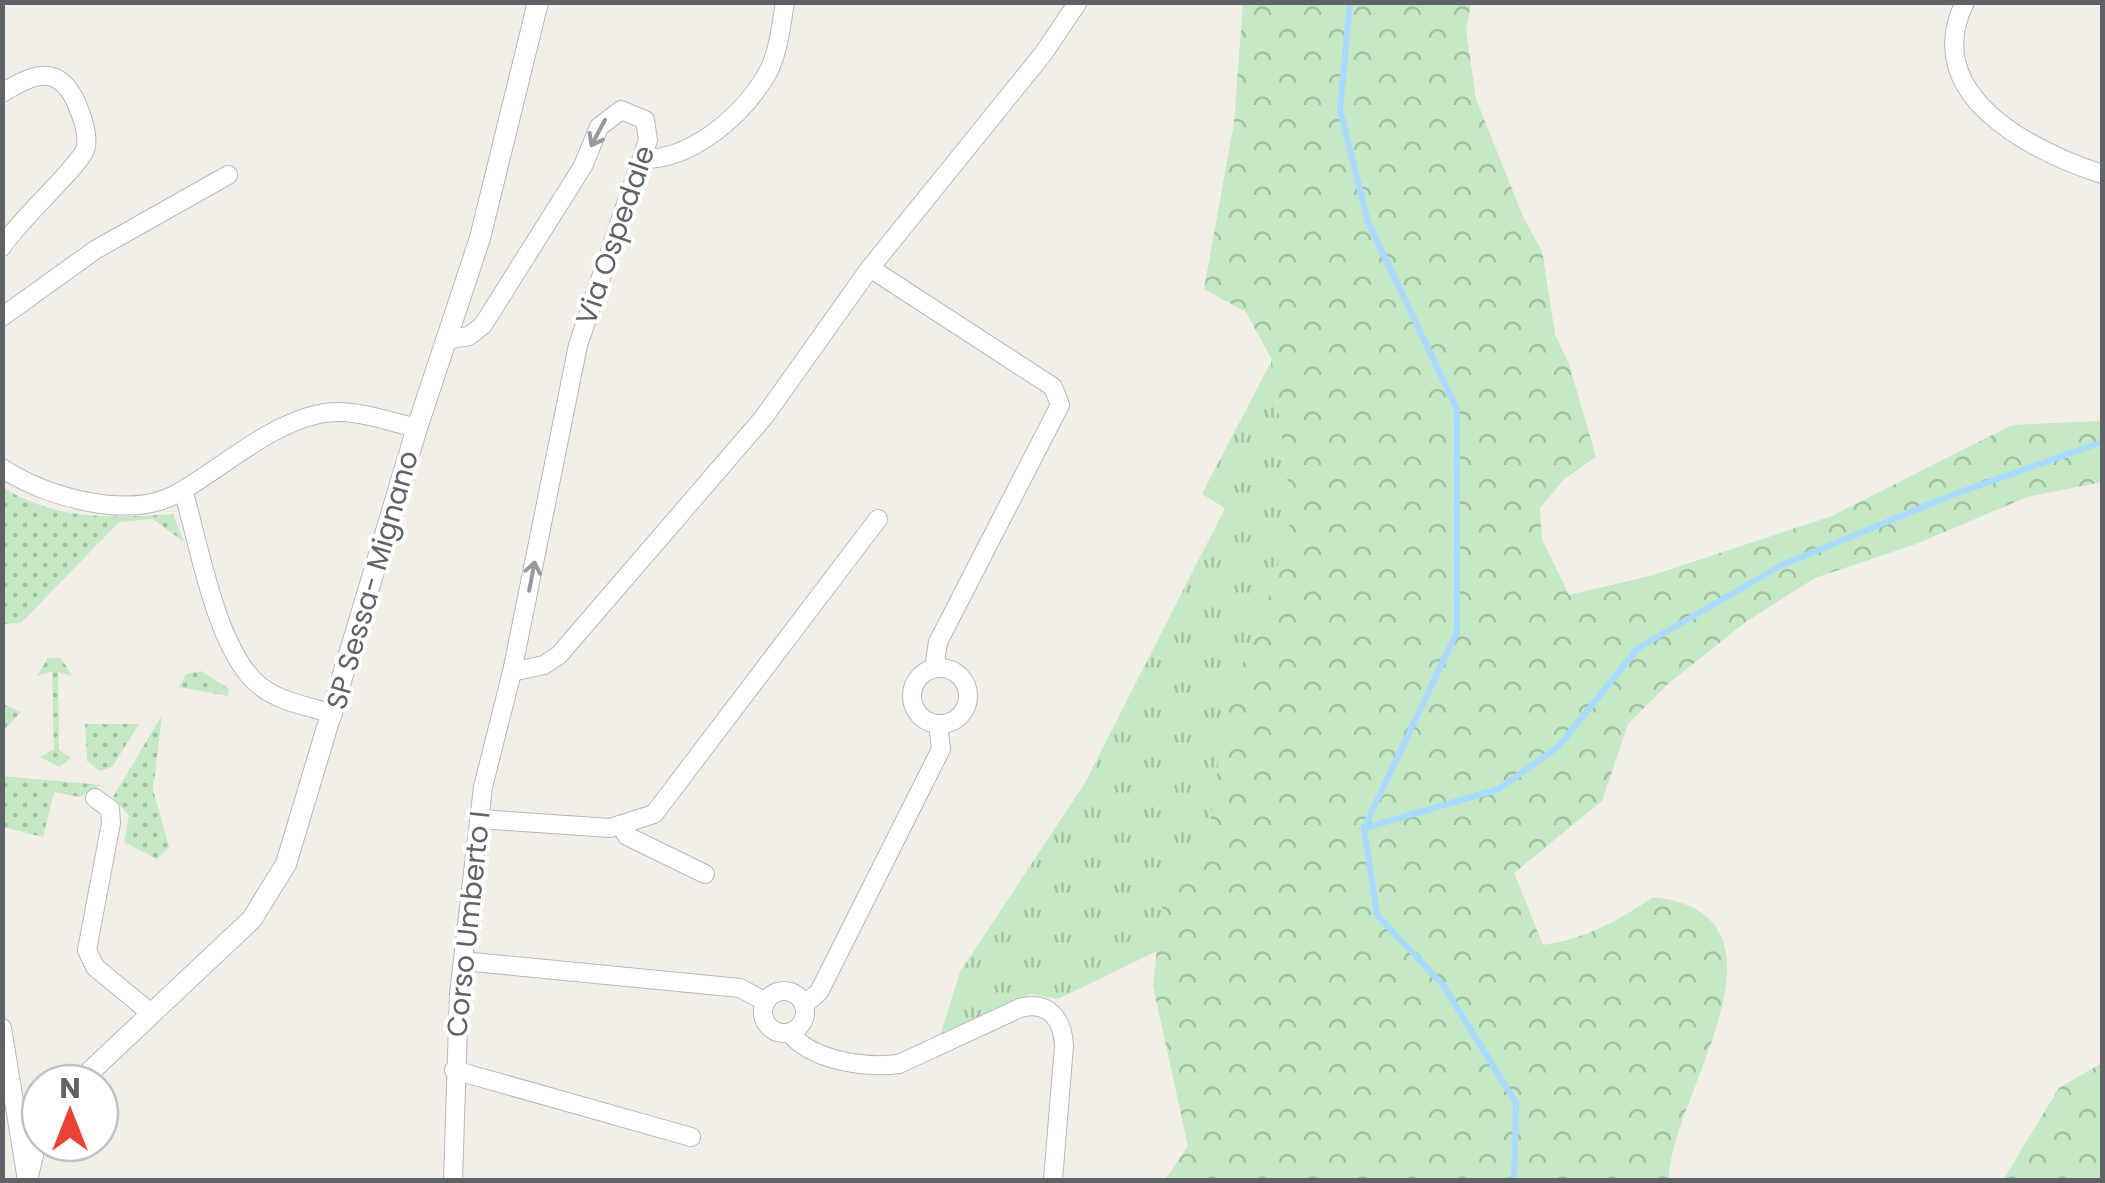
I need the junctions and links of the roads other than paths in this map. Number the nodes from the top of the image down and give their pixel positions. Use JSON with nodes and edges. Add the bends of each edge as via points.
{"nodes":[{"id":1,"x":538,"y":2,"type":"edge"},
{"id":2,"x":785,"y":2,"type":"edge"},
{"id":3,"x":1078,"y":2,"type":"edge"},
{"id":4,"x":1964,"y":2,"type":"edge"},
{"id":5,"x":2,"y":93,"type":"edge"},
{"id":6,"x":642,"y":159,"type":"junction"},
{"id":7,"x":2102,"y":174,"type":"edge"},
{"id":8,"x":228,"y":175,"type":"dead end"},
{"id":9,"x":2,"y":246,"type":"edge"},
{"id":10,"x":870,"y":268,"type":"junction"},
{"id":11,"x":2,"y":318,"type":"edge"},
{"id":12,"x":445,"y":340,"type":"junction"},
{"id":13,"x":417,"y":428,"type":"junction"},
{"id":14,"x":2,"y":468,"type":"edge"},
{"id":15,"x":184,"y":490,"type":"junction"},
{"id":16,"x":878,"y":519,"type":"dead end"},
{"id":17,"x":934,"y":668,"type":"junction"},
{"id":18,"x":512,"y":672,"type":"junction"},
{"id":19,"x":333,"y":714,"type":"junction"},
{"id":20,"x":938,"y":724,"type":"junction"},
{"id":21,"x":96,"y":798,"type":"dead end"},
{"id":22,"x":479,"y":819,"type":"junction"},
{"id":23,"x":620,"y":825,"type":"junction"},
{"id":24,"x":705,"y":874,"type":"dead end"},
{"id":25,"x":463,"y":961,"type":"junction"},
{"id":26,"x":766,"y":1002,"type":"junction"},
{"id":27,"x":804,"y":1005,"type":"junction"},
{"id":28,"x":152,"y":1014,"type":"junction"},
{"id":29,"x":2,"y":1028,"type":"edge"},
{"id":30,"x":790,"y":1033,"type":"junction"},
{"id":31,"x":99,"y":1063,"type":"edge"},
{"id":32,"x":454,"y":1070,"type":"junction"},
{"id":33,"x":690,"y":1137,"type":"dead end"},
{"id":34,"x":27,"y":1180,"type":"edge"},
{"id":35,"x":453,"y":1180,"type":"edge"},
{"id":36,"x":1054,"y":1180,"type":"edge"}],
"edges":[{"from":1,"to":12,"type":"street","name":"SP Sessa- Mignano","via":[[504,150]]},
{"from":2,"to":6,"type":"street","via":[[775,54],[755,91],[695,146]]},
{"from":3,"to":10,"type":"street"},
{"from":4,"to":7,"type":"street","via":[[1952,56],[1972,98],[2047,149]]},
{"from":5,"to":9,"type":"street","via":[[38,74],[60,78],[69,86],[86,140],[78,163],[26,212]]},
{"from":6,"to":12,"type":"street","name":"Via Ospedale","one_way":true,"via":[[650,134],[645,120],[622,110],[604,120],[583,166],[483,325],[469,336]]},
{"from":18,"to":6,"type":"street","name":"Via Ospedale","one_way":true,"via":[[578,346]]},
{"from":8,"to":11,"type":"street","via":[[78,261]]},
{"from":10,"to":17,"type":"street","via":[[1053,387],[1060,406],[938,642]]},
{"from":10,"to":18,"type":"street","via":[[764,417],[591,620],[544,665]]},
{"from":12,"to":13,"type":"street","name":"SP Sessa- Mignano"},
{"from":13,"to":15,"type":"street","via":[[346,412],[314,415]]},
{"from":13,"to":19,"type":"street","name":"SP Sessa- Mignano"},
{"from":14,"to":15,"type":"street","via":[[72,500],[156,501]]},
{"from":15,"to":19,"type":"street","via":[[226,634],[247,672],[278,697]]},
{"from":16,"to":23,"type":"street","via":[[668,800],[654,814]]},
{"from":17,"to":20,"type":"street","via":[[914,685],[912,698],[925,720]]},
{"from":17,"to":20,"type":"street","via":[[950,670],[968,694],[965,710]]},
{"from":18,"to":22,"type":"street","name":"Corso Umberto I"},
{"from":19,"to":28,"type":"street","name":"SP Sessa- Mignano","via":[[286,864],[266,902]]},
{"from":20,"to":27,"type":"street","via":[[941,748],[819,992]]},
{"from":21,"to":28,"type":"street","via":[[110,809],[111,823],[86,950],[95,967]]},
{"from":22,"to":23,"type":"street"},
{"from":22,"to":25,"type":"street","name":"Corso Umberto I"},
{"from":23,"to":24,"type":"street","via":[[627,836]]},
{"from":25,"to":26,"type":"street","via":[[740,988]]},
{"from":25,"to":32,"type":"street","name":"Corso Umberto I"},
{"from":26,"to":27,"type":"street","via":[[791,992]]},
{"from":26,"to":30,"type":"street","via":[[768,1026]]},
{"from":27,"to":30,"type":"street","via":[[804,1022]]},
{"from":28,"to":31,"type":"street","name":"SP Sessa- Mignano"},
{"from":29,"to":34,"type":"street"},
{"from":30,"to":36,"type":"street","via":[[818,1054],[884,1066],[1020,1008],[1047,1010],[1064,1029]]},
{"from":32,"to":33,"type":"street"},
{"from":32,"to":35,"type":"street","name":"Corso Umberto I"}]}
